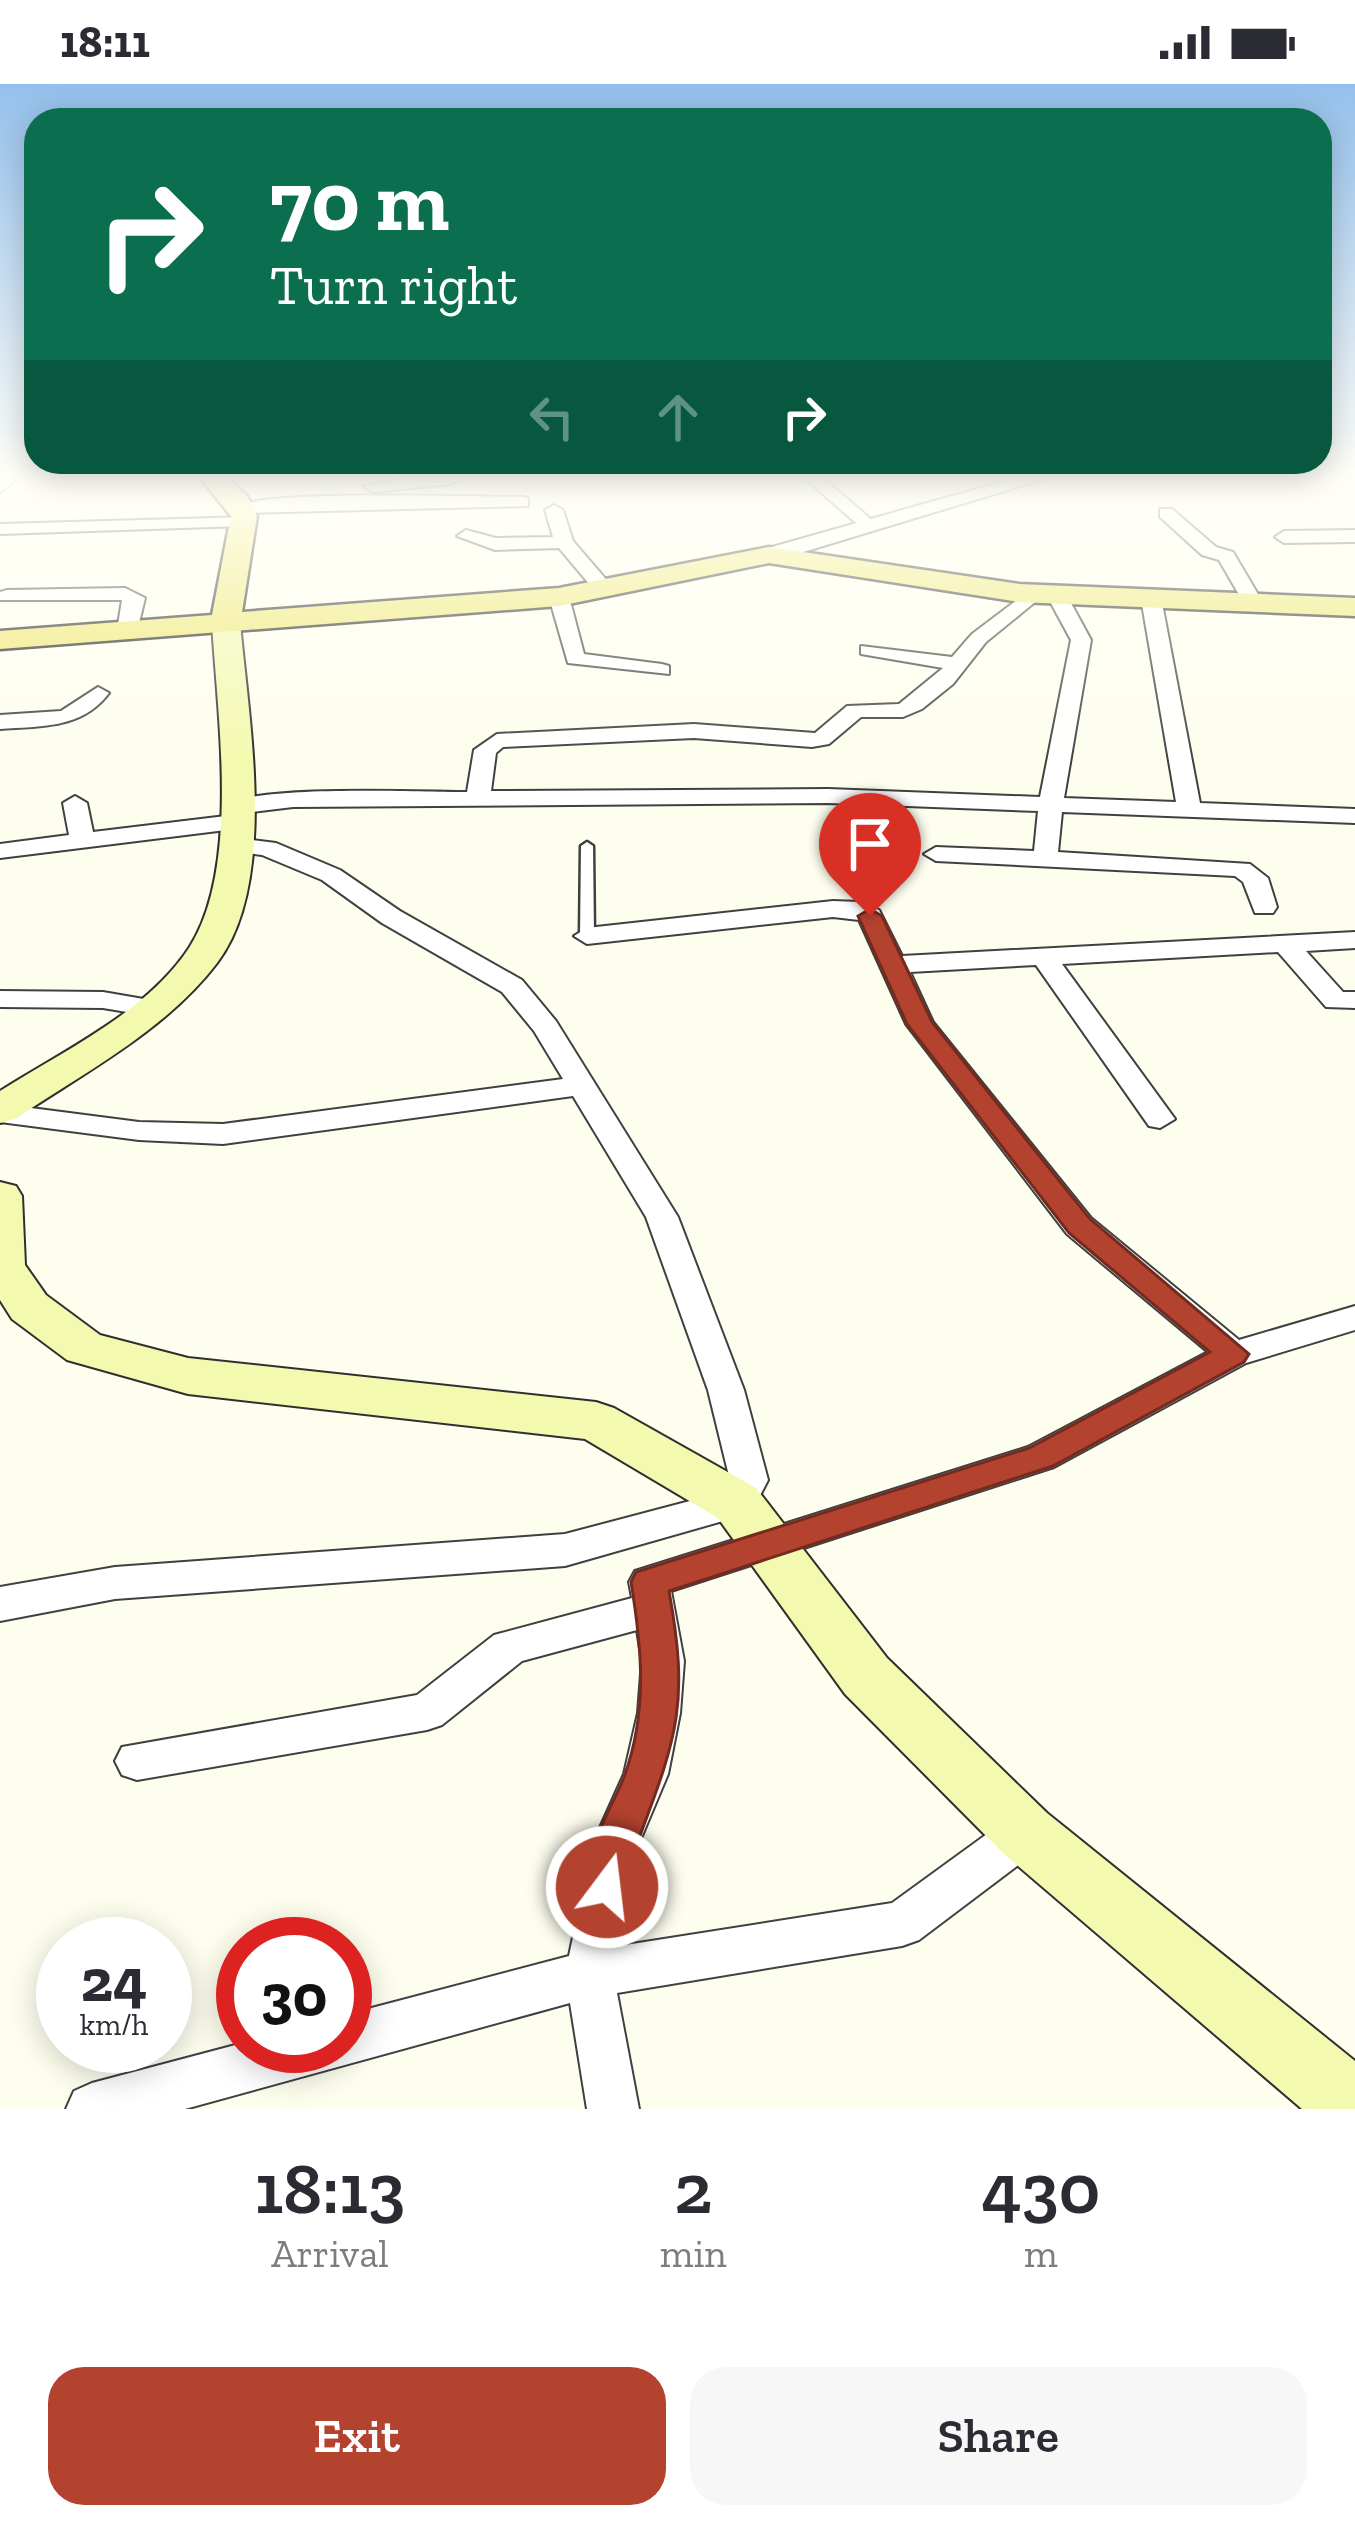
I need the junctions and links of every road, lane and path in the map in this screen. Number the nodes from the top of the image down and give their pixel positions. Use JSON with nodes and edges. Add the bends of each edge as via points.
{"nodes":[{"id":1,"x":231,"y":574,"type":"edge"},
{"id":2,"x":591,"y":574,"type":"edge"},
{"id":3,"x":676,"y":574,"type":"edge"},
{"id":4,"x":899,"y":574,"type":"edge"},
{"id":5,"x":1236,"y":574,"type":"edge"},
{"id":6,"x":603,"y":588,"type":"junction"},
{"id":7,"x":1044,"y":594,"type":"junction"},
{"id":8,"x":8,"y":596,"type":"dead end"},
{"id":9,"x":559,"y":597,"type":"junction"},
{"id":10,"x":1151,"y":598,"type":"junction"},
{"id":11,"x":1252,"y":602,"type":"junction"},
{"id":12,"x":1355,"y":607,"type":"edge"},
{"id":13,"x":226,"y":622,"type":"junction"},
{"id":14,"x":127,"y":631,"type":"junction"},
{"id":15,"x":0,"y":640,"type":"edge"},
{"id":16,"x":868,"y":650,"type":"dead end"},
{"id":17,"x":959,"y":664,"type":"junction"},
{"id":18,"x":662,"y":670,"type":"dead end"},
{"id":19,"x":98,"y":693,"type":"dead end"},
{"id":20,"x":0,"y":722,"type":"edge"},
{"id":21,"x":478,"y":797,"type":"junction"},
{"id":22,"x":75,"y":803,"type":"dead end"},
{"id":23,"x":1051,"y":806,"type":"junction"},
{"id":24,"x":1190,"y":812,"type":"junction"},
{"id":25,"x":1355,"y":816,"type":"edge"},
{"id":26,"x":234,"y":824,"type":"junction"},
{"id":27,"x":82,"y":841,"type":"junction"},
{"id":28,"x":586,"y":846,"type":"dead end"},
{"id":29,"x":0,"y":851,"type":"edge"},
{"id":30,"x":936,"y":854,"type":"dead end"},
{"id":31,"x":1045,"y":860,"type":"junction"},
{"id":32,"x":1264,"y":907,"type":"dead end"},
{"id":33,"x":587,"y":936,"type":"joint"},
{"id":34,"x":1355,"y":940,"type":"edge"},
{"id":35,"x":1283,"y":942,"type":"junction"},
{"id":36,"x":1042,"y":955,"type":"junction"},
{"id":37,"x":890,"y":965,"type":"junction"},
{"id":38,"x":0,"y":999,"type":"edge"},
{"id":39,"x":1355,"y":1000,"type":"edge"},
{"id":40,"x":151,"y":1008,"type":"junction"},
{"id":41,"x":581,"y":1086,"type":"junction"},
{"id":42,"x":0,"y":1112,"type":"edge"},
{"id":43,"x":1160,"y":1119,"type":"dead end"},
{"id":44,"x":0,"y":1196,"type":"edge"},
{"id":45,"x":1355,"y":1318,"type":"edge"},
{"id":46,"x":1233,"y":1354,"type":"junction"},
{"id":47,"x":753,"y":1524,"type":"junction"},
{"id":48,"x":0,"y":1604,"type":"edge"},
{"id":49,"x":653,"y":1609,"type":"junction"},
{"id":50,"x":136,"y":1761,"type":"dead end"},
{"id":51,"x":1025,"y":1833,"type":"junction"},
{"id":52,"x":589,"y":1974,"type":"junction"},
{"id":53,"x":372,"y":2033,"type":"edge"},
{"id":54,"x":225,"y":2073,"type":"edge"},
{"id":55,"x":1355,"y":2107,"type":"edge"},
{"id":56,"x":92,"y":2109,"type":"edge"},
{"id":57,"x":613,"y":2109,"type":"edge"}],
"edges":[{"from":1,"to":13,"type":"main road"},
{"from":2,"to":6,"type":"street"},
{"from":3,"to":6,"type":"main road"},
{"from":4,"to":7,"type":"main road"},
{"from":5,"to":11,"type":"street"},
{"from":6,"to":9,"type":"main road"},
{"from":7,"to":10,"type":"main road"},
{"from":7,"to":17,"type":"street","via":[[980,638]]},
{"from":7,"to":23,"type":"street","via":[[1081,640]]},
{"from":8,"to":14,"type":"street","via":[[135,598]]},
{"from":9,"to":13,"type":"main road"},
{"from":9,"to":18,"type":"street","via":[[575,659]]},
{"from":10,"to":11,"type":"main road"},
{"from":10,"to":24,"type":"street"},
{"from":11,"to":12,"type":"main road"},
{"from":13,"to":14,"type":"main road"},
{"from":13,"to":26,"type":"main road"},
{"from":14,"to":15,"type":"main road"},
{"from":16,"to":17,"type":"street"},
{"from":17,"to":21,"type":"street","via":[[903,710],[855,710],[821,739],[694,730],[497,741],[485,750]]},
{"from":19,"to":20,"type":"street","via":[[73,716]]},
{"from":21,"to":23,"type":"street","via":[[828,796]]},
{"from":21,"to":26,"type":"street","via":[[293,800]]},
{"from":22,"to":27,"type":"street"},
{"from":23,"to":24,"type":"street"},
{"from":23,"to":31,"type":"street"},
{"from":24,"to":25,"type":"street"},
{"from":26,"to":27,"type":"street"},
{"from":26,"to":40,"type":"main road","via":[[222,927]]},
{"from":26,"to":41,"type":"street","via":[[512,986]]},
{"from":27,"to":29,"type":"street"},
{"from":28,"to":33,"type":"lane"},
{"from":30,"to":31,"type":"street"},
{"from":31,"to":32,"type":"street","via":[[1241,869],[1255,878]]},
{"from":33,"to":37,"type":"street","via":[[847,908],[870,916]]},
{"from":34,"to":35,"type":"street"},
{"from":35,"to":36,"type":"street"},
{"from":35,"to":39,"type":"street","via":[[1336,1000]]},
{"from":36,"to":37,"type":"street"},
{"from":36,"to":43,"type":"street"},
{"from":37,"to":46,"type":"street","via":[[920,1024],[1079,1226]]},
{"from":38,"to":40,"type":"street"},
{"from":40,"to":42,"type":"main road"},
{"from":41,"to":42,"type":"street","via":[[223,1134]]},
{"from":41,"to":47,"type":"street","via":[[662,1217],[695,1298],[749,1480]]},
{"from":44,"to":47,"type":"main road","via":[[2,1266],[29,1306],[84,1348],[188,1376],[596,1421]]},
{"from":45,"to":46,"type":"street"},
{"from":46,"to":47,"type":"street","via":[[1041,1457]]},
{"from":47,"to":48,"type":"street","via":[[565,1550],[79,1586]]},
{"from":47,"to":49,"type":"street","via":[[649,1582]]},
{"from":47,"to":51,"type":"main road","via":[[866,1676]]},
{"from":49,"to":50,"type":"street","via":[[509,1647],[427,1712]]},
{"from":49,"to":52,"type":"street","via":[[662,1660],[659,1714],[646,1774],[616,1844]]},
{"from":51,"to":52,"type":"street","via":[[902,1924]]},
{"from":51,"to":55,"type":"main road"},
{"from":52,"to":53,"type":"street"},
{"from":52,"to":57,"type":"street"},
{"from":54,"to":56,"type":"street"}]}
